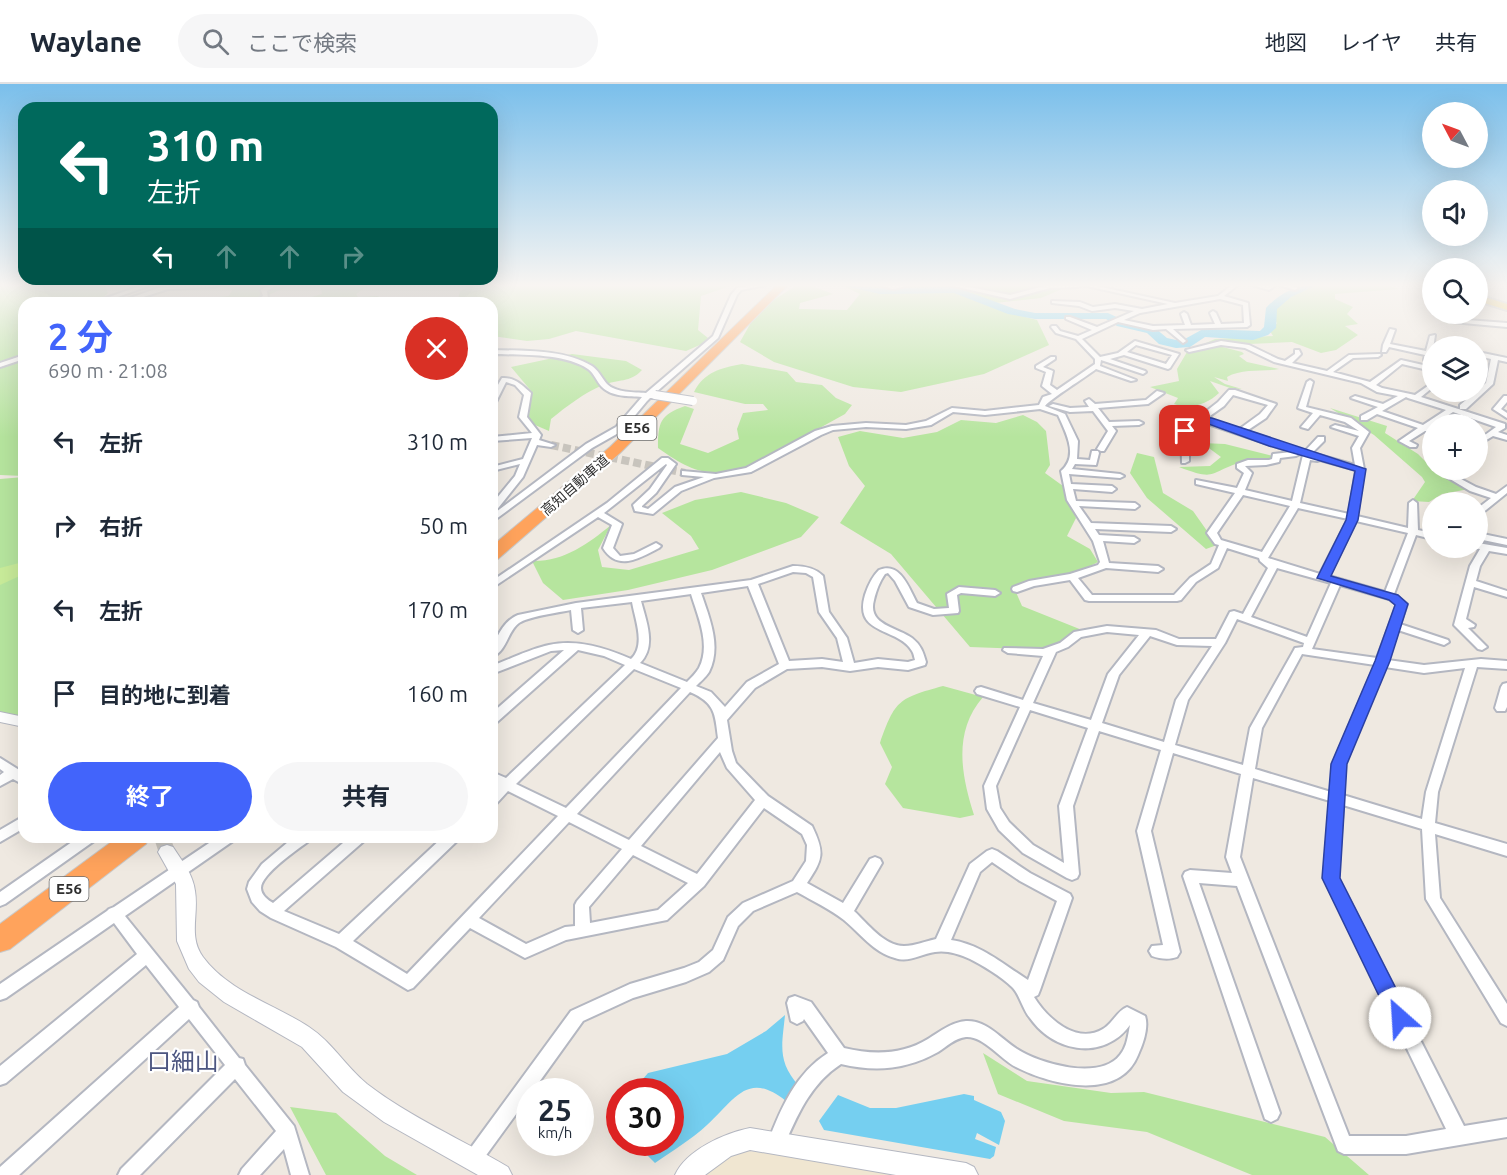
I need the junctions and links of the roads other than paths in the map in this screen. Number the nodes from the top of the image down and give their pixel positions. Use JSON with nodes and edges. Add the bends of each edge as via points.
{"nodes":[{"id":1,"x":716,"y":336,"type":"edge"},
{"id":2,"x":724,"y":336,"type":"edge"},
{"id":3,"x":727,"y":336,"type":"edge"},
{"id":4,"x":1071,"y":336,"type":"edge"},
{"id":5,"x":1082,"y":336,"type":"edge"},
{"id":6,"x":1177,"y":336,"type":"edge"},
{"id":7,"x":1389,"y":336,"type":"edge"},
{"id":8,"x":1078,"y":338,"type":"junction"},
{"id":9,"x":1183,"y":341,"type":"dead end"},
{"id":10,"x":1189,"y":350,"type":"dead end"},
{"id":11,"x":1382,"y":350,"type":"junction"},
{"id":12,"x":1297,"y":351,"type":"dead end"},
{"id":13,"x":498,"y":352,"type":"edge"},
{"id":14,"x":1123,"y":353,"type":"junction"},
{"id":15,"x":1422,"y":355,"type":"edge"},
{"id":16,"x":1488,"y":356,"type":"edge"},
{"id":17,"x":1053,"y":358,"type":"dead end"},
{"id":18,"x":1495,"y":358,"type":"junction"},
{"id":19,"x":18,"y":359,"type":"edge"},
{"id":20,"x":1507,"y":360,"type":"edge"},
{"id":21,"x":1098,"y":361,"type":"junction"},
{"id":22,"x":1287,"y":363,"type":"junction"},
{"id":23,"x":0,"y":365,"type":"edge"},
{"id":24,"x":1422,"y":367,"type":"edge"},
{"id":25,"x":1143,"y":372,"type":"dead end"},
{"id":26,"x":1329,"y":372,"type":"junction"},
{"id":27,"x":1133,"y":380,"type":"dead end"},
{"id":28,"x":1310,"y":382,"type":"dead end"},
{"id":29,"x":1371,"y":385,"type":"junction"},
{"id":30,"x":498,"y":390,"type":"edge"},
{"id":31,"x":1160,"y":393,"type":"dead end"},
{"id":32,"x":1422,"y":393,"type":"edge"},
{"id":33,"x":1057,"y":394,"type":"junction"},
{"id":34,"x":1405,"y":395,"type":"junction"},
{"id":35,"x":652,"y":396,"type":"junction"},
{"id":36,"x":1355,"y":398,"type":"dead end"},
{"id":37,"x":1416,"y":398,"type":"junction"},
{"id":38,"x":1507,"y":398,"type":"edge"},
{"id":39,"x":693,"y":401,"type":"dead end"},
{"id":40,"x":1092,"y":404,"type":"junction"},
{"id":41,"x":1042,"y":406,"type":"junction"},
{"id":42,"x":1384,"y":407,"type":"junction"},
{"id":43,"x":1463,"y":407,"type":"dead end"},
{"id":44,"x":1452,"y":410,"type":"junction"},
{"id":45,"x":1376,"y":411,"type":"junction"},
{"id":46,"x":1318,"y":412,"type":"junction"},
{"id":47,"x":1446,"y":414,"type":"edge"},
{"id":48,"x":1507,"y":416,"type":"edge"},
{"id":49,"x":1364,"y":418,"type":"dead end"},
{"id":50,"x":1201,"y":419,"type":"junction"},
{"id":51,"x":1139,"y":423,"type":"dead end"},
{"id":52,"x":1107,"y":424,"type":"junction"},
{"id":53,"x":1305,"y":427,"type":"dead end"},
{"id":54,"x":1335,"y":427,"type":"dead end"},
{"id":55,"x":1422,"y":427,"type":"edge"},
{"id":56,"x":1422,"y":429,"type":"edge"},
{"id":57,"x":1240,"y":432,"type":"junction"},
{"id":58,"x":1492,"y":433,"type":"junction"},
{"id":59,"x":1364,"y":435,"type":"junction"},
{"id":60,"x":1488,"y":436,"type":"edge"},
{"id":61,"x":1290,"y":438,"type":"dead end"},
{"id":62,"x":1507,"y":438,"type":"edge"},
{"id":63,"x":498,"y":439,"type":"edge"},
{"id":64,"x":536,"y":439,"type":"junction"},
{"id":65,"x":1322,"y":439,"type":"dead end"},
{"id":66,"x":551,"y":445,"type":"tunnel mouth"},
{"id":67,"x":1279,"y":446,"type":"junction"},
{"id":68,"x":1413,"y":446,"type":"dead end"},
{"id":69,"x":1308,"y":455,"type":"junction"},
{"id":70,"x":527,"y":460,"type":"junction"},
{"id":71,"x":1073,"y":461,"type":"junction"},
{"id":72,"x":1185,"y":461,"type":"dead end"},
{"id":73,"x":498,"y":467,"type":"edge"},
{"id":74,"x":1360,"y":469,"type":"junction"},
{"id":75,"x":1065,"y":471,"type":"junction"},
{"id":76,"x":685,"y":473,"type":"tunnel mouth"},
{"id":77,"x":716,"y":476,"type":"junction"},
{"id":78,"x":1120,"y":476,"type":"dead end"},
{"id":79,"x":1457,"y":480,"type":"edge"},
{"id":80,"x":1199,"y":482,"type":"dead end"},
{"id":81,"x":1068,"y":486,"type":"junction"},
{"id":82,"x":1112,"y":489,"type":"dead end"},
{"id":83,"x":1507,"y":489,"type":"edge"},
{"id":84,"x":1240,"y":492,"type":"junction"},
{"id":85,"x":1497,"y":497,"type":"junction"},
{"id":86,"x":498,"y":503,"type":"edge"},
{"id":87,"x":1073,"y":503,"type":"junction"},
{"id":88,"x":1413,"y":503,"type":"dead end"},
{"id":89,"x":1488,"y":504,"type":"edge"},
{"id":90,"x":1294,"y":505,"type":"junction"},
{"id":91,"x":1135,"y":506,"type":"dead end"},
{"id":92,"x":597,"y":513,"type":"junction"},
{"id":93,"x":498,"y":514,"type":"edge"},
{"id":94,"x":1352,"y":518,"type":"junction"},
{"id":95,"x":1088,"y":526,"type":"junction"},
{"id":96,"x":1171,"y":529,"type":"dead end"},
{"id":97,"x":1413,"y":532,"type":"junction"},
{"id":98,"x":1422,"y":534,"type":"edge"},
{"id":99,"x":1096,"y":538,"type":"junction"},
{"id":100,"x":1488,"y":538,"type":"edge"},
{"id":101,"x":1134,"y":540,"type":"dead end"},
{"id":102,"x":1507,"y":542,"type":"edge"},
{"id":103,"x":498,"y":543,"type":"edge"},
{"id":104,"x":1224,"y":544,"type":"junction"},
{"id":105,"x":656,"y":546,"type":"dead end"},
{"id":106,"x":1488,"y":547,"type":"edge"},
{"id":107,"x":498,"y":550,"type":"edge"},
{"id":108,"x":1507,"y":551,"type":"edge"},
{"id":109,"x":1478,"y":558,"type":"edge"},
{"id":110,"x":1266,"y":559,"type":"junction"},
{"id":111,"x":1104,"y":565,"type":"junction"},
{"id":112,"x":1158,"y":569,"type":"dead end"},
{"id":113,"x":1072,"y":577,"type":"junction"},
{"id":114,"x":1330,"y":580,"type":"junction"},
{"id":115,"x":498,"y":581,"type":"edge"},
{"id":116,"x":752,"y":583,"type":"junction"},
{"id":117,"x":1471,"y":583,"type":"junction"},
{"id":118,"x":1017,"y":589,"type":"dead end"},
{"id":119,"x":695,"y":591,"type":"junction"},
{"id":120,"x":995,"y":593,"type":"dead end"},
{"id":121,"x":1507,"y":594,"type":"edge"},
{"id":122,"x":1388,"y":596,"type":"junction"},
{"id":123,"x":636,"y":599,"type":"junction"},
{"id":124,"x":576,"y":606,"type":"junction"},
{"id":125,"x":1245,"y":619,"type":"junction"},
{"id":126,"x":1394,"y":625,"type":"junction"},
{"id":127,"x":1150,"y":629,"type":"junction"},
{"id":128,"x":578,"y":630,"type":"dead end"},
{"id":129,"x":1220,"y":642,"type":"junction"},
{"id":130,"x":1444,"y":642,"type":"dead end"},
{"id":131,"x":498,"y":646,"type":"edge"},
{"id":132,"x":576,"y":646,"type":"junction"},
{"id":133,"x":1309,"y":647,"type":"junction"},
{"id":134,"x":1482,"y":647,"type":"dead end"},
{"id":135,"x":1008,"y":650,"type":"dead end"},
{"id":136,"x":1051,"y":651,"type":"junction"},
{"id":137,"x":1382,"y":661,"type":"junction"},
{"id":138,"x":634,"y":663,"type":"junction"},
{"id":139,"x":1472,"y":664,"type":"junction"},
{"id":140,"x":785,"y":665,"type":"junction"},
{"id":141,"x":1507,"y":665,"type":"edge"},
{"id":142,"x":850,"y":667,"type":"junction"},
{"id":143,"x":498,"y":668,"type":"edge"},
{"id":144,"x":689,"y":687,"type":"junction"},
{"id":145,"x":1507,"y":687,"type":"edge"},
{"id":146,"x":981,"y":691,"type":"dead end"},
{"id":147,"x":1026,"y":705,"type":"junction"},
{"id":148,"x":1501,"y":708,"type":"dead end"},
{"id":149,"x":498,"y":715,"type":"edge"},
{"id":150,"x":0,"y":717,"type":"edge"},
{"id":151,"x":722,"y":718,"type":"junction"},
{"id":152,"x":18,"y":721,"type":"edge"},
{"id":153,"x":1094,"y":726,"type":"junction"},
{"id":154,"x":725,"y":738,"type":"junction"},
{"id":155,"x":1167,"y":748,"type":"junction"},
{"id":156,"x":0,"y":763,"type":"edge"},
{"id":157,"x":1248,"y":772,"type":"junction"},
{"id":158,"x":18,"y":776,"type":"edge"},
{"id":159,"x":498,"y":780,"type":"edge"},
{"id":160,"x":0,"y":781,"type":"edge"},
{"id":161,"x":507,"y":784,"type":"junction"},
{"id":162,"x":498,"y":793,"type":"edge"},
{"id":163,"x":1336,"y":799,"type":"junction"},
{"id":164,"x":763,"y":800,"type":"junction"},
{"id":165,"x":567,"y":815,"type":"junction"},
{"id":166,"x":18,"y":825,"type":"edge"},
{"id":167,"x":1428,"y":826,"type":"junction"},
{"id":168,"x":0,"y":837,"type":"edge"},
{"id":169,"x":81,"y":843,"type":"edge"},
{"id":170,"x":115,"y":843,"type":"edge"},
{"id":171,"x":128,"y":843,"type":"edge"},
{"id":172,"x":219,"y":843,"type":"edge"},
{"id":173,"x":297,"y":843,"type":"edge"},
{"id":174,"x":352,"y":843,"type":"edge"},
{"id":175,"x":446,"y":843,"type":"edge"},
{"id":176,"x":632,"y":848,"type":"junction"},
{"id":177,"x":1507,"y":850,"type":"edge"},
{"id":178,"x":167,"y":852,"type":"tunnel mouth"},
{"id":179,"x":875,"y":863,"type":"dead end"},
{"id":180,"x":178,"y":870,"type":"junction"},
{"id":181,"x":1241,"y":880,"type":"junction"},
{"id":182,"x":699,"y":882,"type":"junction"},
{"id":183,"x":798,"y":885,"type":"junction"},
{"id":184,"x":0,"y":900,"type":"edge"},
{"id":185,"x":274,"y":912,"type":"junction"},
{"id":186,"x":114,"y":913,"type":"junction"},
{"id":187,"x":845,"y":913,"type":"junction"},
{"id":188,"x":469,"y":920,"type":"junction"},
{"id":189,"x":0,"y":928,"type":"edge"},
{"id":190,"x":584,"y":931,"type":"junction"},
{"id":191,"x":0,"y":940,"type":"edge"},
{"id":192,"x":341,"y":942,"type":"junction"},
{"id":193,"x":941,"y":945,"type":"junction"},
{"id":194,"x":1157,"y":951,"type":"dead end"},
{"id":195,"x":148,"y":954,"type":"junction"},
{"id":196,"x":1019,"y":983,"type":"junction"},
{"id":197,"x":0,"y":993,"type":"edge"},
{"id":198,"x":190,"y":1007,"type":"junction"},
{"id":199,"x":797,"y":1016,"type":"dead end"},
{"id":200,"x":1507,"y":1017,"type":"edge"},
{"id":201,"x":839,"y":1055,"type":"junction"},
{"id":202,"x":237,"y":1065,"type":"junction"},
{"id":203,"x":0,"y":1077,"type":"edge"},
{"id":204,"x":1271,"y":1113,"type":"dead end"},
{"id":205,"x":1507,"y":1128,"type":"edge"},
{"id":206,"x":288,"y":1132,"type":"junction"},
{"id":207,"x":1459,"y":1136,"type":"junction"},
{"id":208,"x":777,"y":1142,"type":"junction"},
{"id":209,"x":473,"y":1159,"type":"junction"},
{"id":210,"x":5,"y":1175,"type":"edge"},
{"id":211,"x":127,"y":1175,"type":"edge"},
{"id":212,"x":248,"y":1175,"type":"edge"},
{"id":213,"x":300,"y":1175,"type":"edge"},
{"id":214,"x":500,"y":1175,"type":"edge"},
{"id":215,"x":687,"y":1175,"type":"edge"},
{"id":216,"x":966,"y":1175,"type":"edge"}],
"edges":[{"from":1,"to":35,"type":"street"},
{"from":2,"to":103,"type":"highway","name":"高知自動車道","number":"E56","via":[[604,452]]},
{"from":3,"to":107,"type":"highway","name":"高知自動車道","number":"E56","via":[[615,450]]},
{"from":4,"to":8,"type":"street"},
{"from":5,"to":8,"type":"street"},
{"from":6,"to":9,"type":"street"},
{"from":7,"to":11,"type":"street"},
{"from":8,"to":21,"type":"street"},
{"from":10,"to":22,"type":"street","via":[[1235,343]]},
{"from":11,"to":15,"type":"street"},
{"from":11,"to":26,"type":"street","via":[[1351,356]]},
{"from":12,"to":22,"type":"street"},
{"from":13,"to":35,"type":"street","via":[[573,360],[591,368],[614,392]]},
{"from":14,"to":14,"type":"street","via":[[1140,343],[1176,354],[1168,367]]},
{"from":14,"to":21,"type":"street"},
{"from":16,"to":18,"type":"street"},
{"from":17,"to":33,"type":"street","via":[[1038,367],[1050,371],[1047,386]]},
{"from":18,"to":20,"type":"street"},
{"from":18,"to":43,"type":"street","via":[[1489,384]]},
{"from":19,"to":23,"type":"street"},
{"from":21,"to":25,"type":"street"},
{"from":21,"to":27,"type":"street"},
{"from":21,"to":33,"type":"street"},
{"from":22,"to":26,"type":"street"},
{"from":24,"to":29,"type":"street","via":[[1401,362]]},
{"from":26,"to":29,"type":"street"},
{"from":28,"to":46,"type":"street","via":[[1301,406]]},
{"from":29,"to":34,"type":"street"},
{"from":30,"to":64,"type":"street","via":[[504,379],[517,384],[528,395],[523,417]]},
{"from":31,"to":40,"type":"street","via":[[1149,402]]},
{"from":32,"to":37,"type":"street"},
{"from":33,"to":41,"type":"street"},
{"from":34,"to":37,"type":"street"},
{"from":34,"to":42,"type":"street"},
{"from":35,"to":39,"type":"street","bridge":true},
{"from":35,"to":93,"type":"street","via":[[644,399],[619,429],[589,446]]},
{"from":36,"to":42,"type":"street"},
{"from":37,"to":44,"type":"street"},
{"from":38,"to":48,"type":"street","via":[[1497,410]]},
{"from":40,"to":41,"type":"street","via":[[1070,410]]},
{"from":40,"to":52,"type":"street"},
{"from":41,"to":71,"type":"street","via":[[1061,414],[1074,441]]},
{"from":41,"to":77,"type":"street","via":[[985,413],[952,410],[928,423],[906,428],[832,428],[755,467]]},
{"from":42,"to":45,"type":"street"},
{"from":44,"to":47,"type":"street"},
{"from":44,"to":58,"type":"street","via":[[1502,426]]},
{"from":45,"to":49,"type":"street"},
{"from":45,"to":55,"type":"street"},
{"from":46,"to":53,"type":"street"},
{"from":46,"to":59,"type":"street","via":[[1348,420]]},
{"from":50,"to":57,"type":"street"},
{"from":50,"to":57,"type":"street","via":[[1232,392],[1272,404],[1263,417]]},
{"from":50,"to":72,"type":"street","via":[[1185,431]]},
{"from":51,"to":52,"type":"street"},
{"from":52,"to":71,"type":"street","via":[[1112,431],[1094,463]]},
{"from":54,"to":59,"type":"street"},
{"from":56,"to":68,"type":"street","via":[[1403,441]]},
{"from":57,"to":67,"type":"street"},
{"from":58,"to":60,"type":"street"},
{"from":58,"to":62,"type":"street"},
{"from":59,"to":74,"type":"street","via":[[1356,448]]},
{"from":61,"to":67,"type":"street"},
{"from":63,"to":64,"type":"street"},
{"from":64,"to":66,"type":"street"},
{"from":64,"to":70,"type":"street"},
{"from":65,"to":69,"type":"street"},
{"from":67,"to":69,"type":"street"},
{"from":69,"to":74,"type":"street"},
{"from":69,"to":84,"type":"street","via":[[1276,456],[1266,464],[1245,462],[1240,466],[1248,473]]},
{"from":69,"to":90,"type":"street"},
{"from":70,"to":73,"type":"street"},
{"from":70,"to":86,"type":"street"},
{"from":71,"to":75,"type":"street"},
{"from":74,"to":94,"type":"street"},
{"from":75,"to":78,"type":"street"},
{"from":75,"to":81,"type":"street"},
{"from":76,"to":77,"type":"street"},
{"from":77,"to":92,"type":"street","via":[[678,489],[651,512],[638,509],[637,505],[656,491],[671,466],[669,457]]},
{"from":79,"to":85,"type":"street"},
{"from":80,"to":84,"type":"street"},
{"from":81,"to":82,"type":"street"},
{"from":81,"to":87,"type":"street"},
{"from":83,"to":85,"type":"street"},
{"from":84,"to":90,"type":"street"},
{"from":84,"to":104,"type":"street","via":[[1212,533]]},
{"from":85,"to":89,"type":"street"},
{"from":87,"to":91,"type":"street"},
{"from":87,"to":95,"type":"street"},
{"from":88,"to":97,"type":"street"},
{"from":90,"to":94,"type":"street"},
{"from":90,"to":110,"type":"street"},
{"from":92,"to":105,"type":"street","via":[[617,524],[608,548],[610,554],[619,559],[634,558]]},
{"from":92,"to":115,"type":"street"},
{"from":94,"to":97,"type":"street"},
{"from":94,"to":114,"type":"street"},
{"from":95,"to":96,"type":"street"},
{"from":95,"to":99,"type":"street"},
{"from":97,"to":98,"type":"street"},
{"from":97,"to":122,"type":"street"},
{"from":99,"to":101,"type":"street"},
{"from":99,"to":111,"type":"street"},
{"from":100,"to":102,"type":"street"},
{"from":104,"to":110,"type":"street"},
{"from":104,"to":113,"type":"street","via":[[1215,566],[1193,580],[1177,598],[1089,598]]},
{"from":106,"to":108,"type":"street"},
{"from":109,"to":117,"type":"street"},
{"from":110,"to":114,"type":"street"},
{"from":110,"to":125,"type":"street","via":[[1273,567]]},
{"from":111,"to":112,"type":"street"},
{"from":111,"to":113,"type":"street"},
{"from":113,"to":118,"type":"street"},
{"from":114,"to":122,"type":"street"},
{"from":114,"to":133,"type":"street"},
{"from":116,"to":119,"type":"street"},
{"from":116,"to":140,"type":"street"},
{"from":116,"to":142,"type":"street","via":[[795,568],[818,576],[824,612],[842,638]]},
{"from":117,"to":121,"type":"street"},
{"from":117,"to":134,"type":"street","via":[[1465,623],[1460,625]]},
{"from":119,"to":123,"type":"street"},
{"from":119,"to":144,"type":"street","via":[[711,647],[703,672]]},
{"from":120,"to":142,"type":"street","via":[[959,590],[952,594],[954,611],[933,612],[913,605],[897,575],[884,570],[869,597],[866,612],[870,620],[911,643],[920,653],[921,662],[908,666],[878,663]]},
{"from":122,"to":126,"type":"street","via":[[1402,604]]},
{"from":123,"to":124,"type":"street"},
{"from":123,"to":138,"type":"street","via":[[645,650]]},
{"from":124,"to":128,"type":"street"},
{"from":124,"to":131,"type":"street","via":[[518,618],[510,623]]},
{"from":125,"to":129,"type":"street","via":[[1234,614]]},
{"from":125,"to":133,"type":"street"},
{"from":126,"to":130,"type":"street"},
{"from":126,"to":137,"type":"street"},
{"from":127,"to":129,"type":"street","via":[[1177,642]]},
{"from":127,"to":136,"type":"street","via":[[1078,634]]},
{"from":127,"to":153,"type":"street","via":[[1114,674]]},
{"from":129,"to":155,"type":"street","via":[[1182,700]]},
{"from":132,"to":138,"type":"street"},
{"from":132,"to":143,"type":"street","via":[[550,648]]},
{"from":132,"to":149,"type":"street"},
{"from":133,"to":137,"type":"street"},
{"from":133,"to":157,"type":"street","via":[[1299,650],[1256,728]]},
{"from":135,"to":136,"type":"street","via":[[1033,654]]},
{"from":136,"to":147,"type":"street"},
{"from":137,"to":139,"type":"street","via":[[1424,669]]},
{"from":137,"to":163,"type":"street","via":[[1339,764]]},
{"from":138,"to":144,"type":"street"},
{"from":138,"to":161,"type":"street"},
{"from":139,"to":141,"type":"street"},
{"from":139,"to":167,"type":"street","via":[[1432,792]]},
{"from":140,"to":142,"type":"street","via":[[822,663]]},
{"from":140,"to":151,"type":"street","via":[[751,685]]},
{"from":144,"to":151,"type":"street","via":[[714,701]]},
{"from":144,"to":165,"type":"street"},
{"from":145,"to":148,"type":"street"},
{"from":146,"to":147,"type":"street"},
{"from":147,"to":153,"type":"street"},
{"from":147,"to":153,"type":"street","via":[[990,786],[994,809],[1004,826],[1028,849],[1072,874],[1066,806]]},
{"from":150,"to":152,"type":"street"},
{"from":151,"to":154,"type":"street"},
{"from":153,"to":155,"type":"street"},
{"from":154,"to":164,"type":"street","via":[[731,765]]},
{"from":154,"to":176,"type":"street"},
{"from":155,"to":157,"type":"street"},
{"from":155,"to":194,"type":"street","via":[[1144,831],[1172,952]]},
{"from":156,"to":158,"type":"street"},
{"from":157,"to":163,"type":"street"},
{"from":157,"to":181,"type":"street","via":[[1233,857]]},
{"from":158,"to":160,"type":"street"},
{"from":159,"to":161,"type":"street"},
{"from":161,"to":162,"type":"street"},
{"from":161,"to":165,"type":"street"},
{"from":163,"to":167,"type":"street"},
{"from":163,"to":207,"type":"street","via":[[1331,878]]},
{"from":164,"to":182,"type":"street"},
{"from":164,"to":183,"type":"street","via":[[807,830],[814,845],[813,862]]},
{"from":165,"to":176,"type":"street"},
{"from":165,"to":188,"type":"street"},
{"from":166,"to":168,"type":"street"},
{"from":167,"to":177,"type":"street"},
{"from":167,"to":200,"type":"street","via":[[1433,899]]},
{"from":169,"to":184,"type":"street"},
{"from":170,"to":189,"type":"highway","number":"E56"},
{"from":171,"to":191,"type":"highway","number":"E56"},
{"from":172,"to":180,"type":"street"},
{"from":173,"to":185,"type":"street","via":[[259,875],[254,889],[258,899]]},
{"from":174,"to":185,"type":"street"},
{"from":175,"to":192,"type":"street"},
{"from":176,"to":182,"type":"street"},
{"from":176,"to":190,"type":"street","via":[[582,905]]},
{"from":178,"to":180,"type":"street"},
{"from":179,"to":187,"type":"street"},
{"from":180,"to":186,"type":"street"},
{"from":180,"to":209,"type":"street","via":[[185,884],[183,928],[188,949],[210,979],[320,1047],[342,1076],[374,1102]]},
{"from":181,"to":204,"type":"street","via":[[1190,876]]},
{"from":181,"to":207,"type":"street","via":[[1344,1145],[1406,1145]]},
{"from":182,"to":190,"type":"street","via":[[662,916]]},
{"from":183,"to":187,"type":"street"},
{"from":183,"to":209,"type":"street","via":[[748,907],[733,922],[718,955],[704,967],[630,991],[577,1016]]},
{"from":185,"to":192,"type":"street"},
{"from":186,"to":195,"type":"street"},
{"from":186,"to":197,"type":"street"},
{"from":187,"to":193,"type":"street","via":[[894,951],[910,953]]},
{"from":188,"to":190,"type":"street","via":[[525,951],[544,941]]},
{"from":188,"to":192,"type":"street","via":[[408,983]]},
{"from":193,"to":196,"type":"street","via":[[994,963]]},
{"from":193,"to":196,"type":"street","via":[[975,868],[992,855],[1065,898],[1032,990]]},
{"from":195,"to":198,"type":"street"},
{"from":195,"to":203,"type":"street"},
{"from":196,"to":201,"type":"street","via":[[1042,1021],[1061,1035],[1085,1042],[1108,1038],[1127,1015],[1139,1021],[1130,1056],[1123,1066],[1108,1073],[1056,1075],[1030,1067],[974,1029],[962,1029],[921,1052],[895,1060],[870,1063]]},
{"from":198,"to":202,"type":"street"},
{"from":198,"to":210,"type":"street"},
{"from":199,"to":201,"type":"street","via":[[795,1003],[806,1006]]},
{"from":201,"to":208,"type":"street","via":[[814,1074],[788,1114]]},
{"from":202,"to":206,"type":"street"},
{"from":202,"to":211,"type":"street"},
{"from":205,"to":207,"type":"street"},
{"from":206,"to":212,"type":"street"},
{"from":206,"to":213,"type":"street"},
{"from":208,"to":215,"type":"street","via":[[730,1142],[713,1151]]},
{"from":208,"to":216,"type":"street"},
{"from":209,"to":214,"type":"street"}]}
